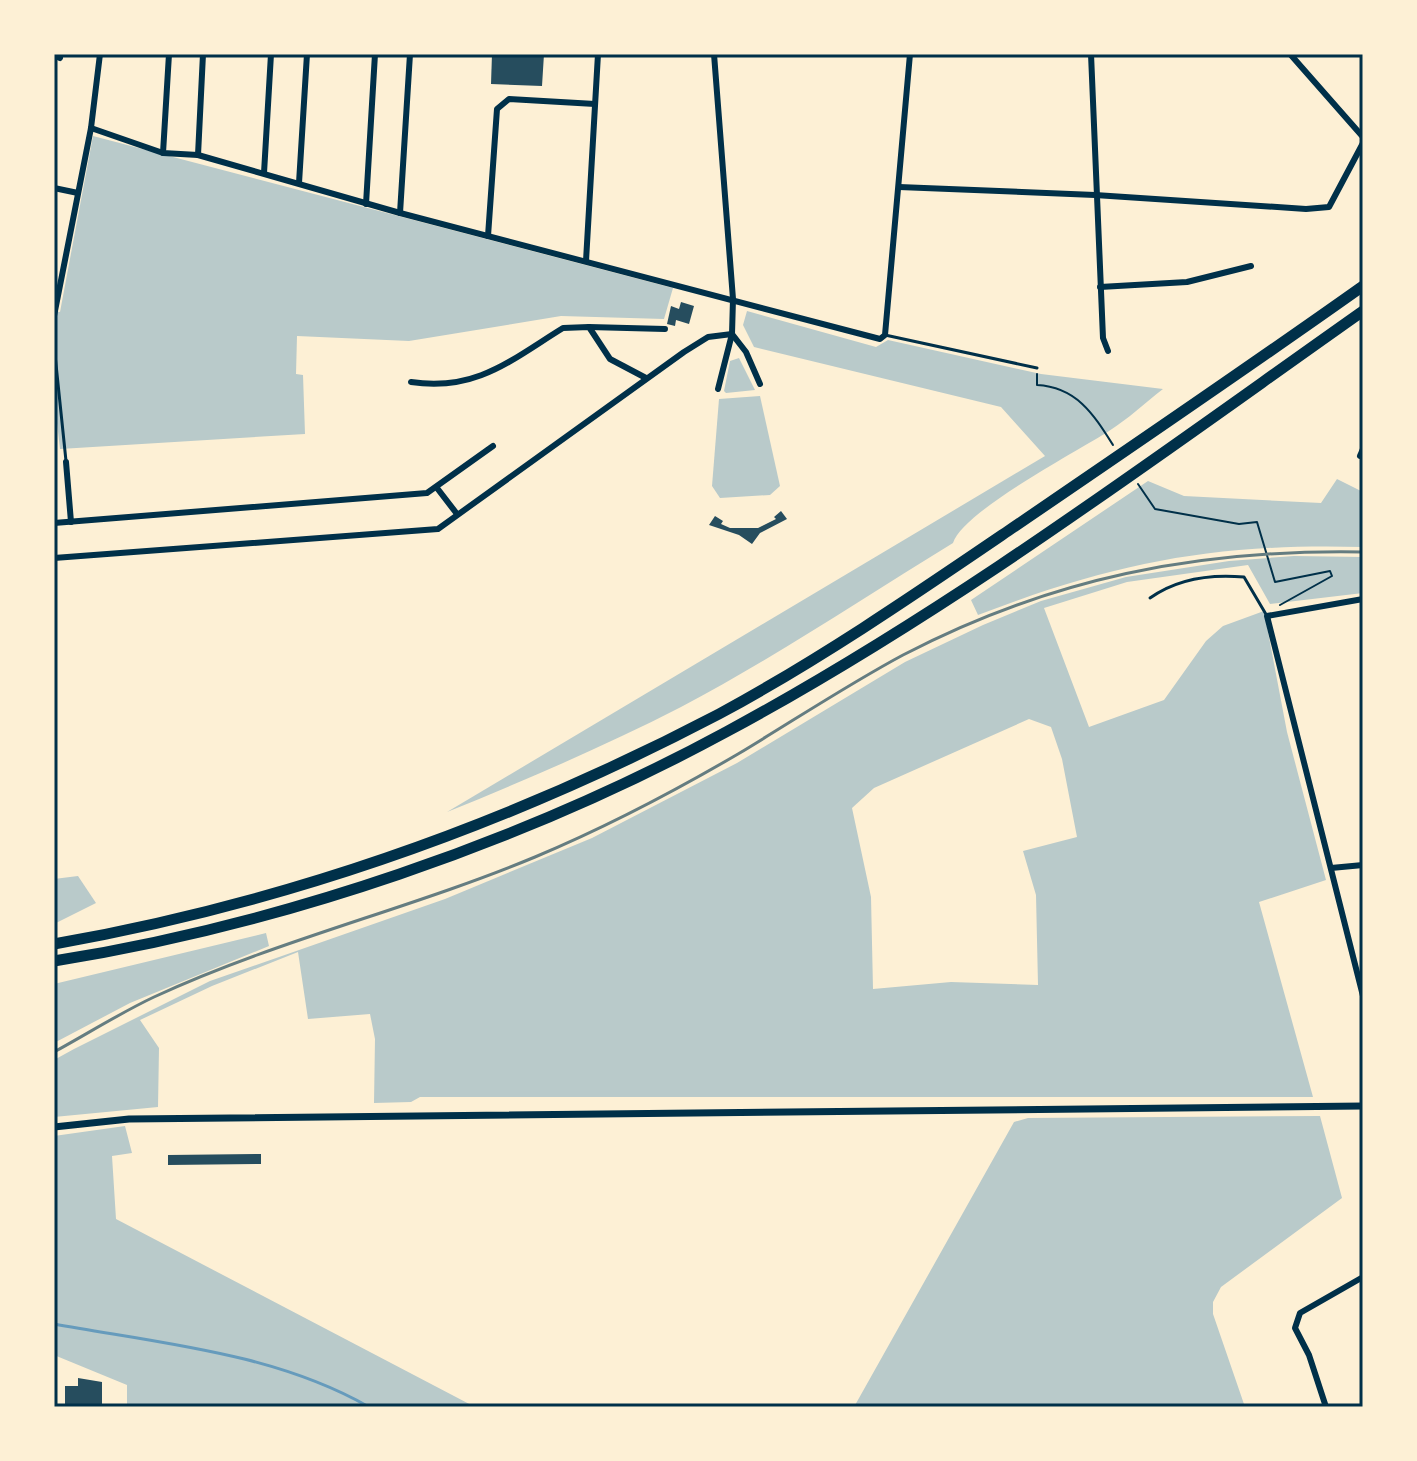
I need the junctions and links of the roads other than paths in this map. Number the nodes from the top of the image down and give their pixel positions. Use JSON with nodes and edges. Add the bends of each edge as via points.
{"nodes":[{"id":1,"x":100,"y":54,"type":"edge"},
{"id":2,"x":169,"y":54,"type":"edge"},
{"id":3,"x":203,"y":54,"type":"edge"},
{"id":4,"x":271,"y":54,"type":"edge"},
{"id":5,"x":307,"y":54,"type":"edge"},
{"id":6,"x":375,"y":54,"type":"edge"},
{"id":7,"x":410,"y":54,"type":"edge"},
{"id":8,"x":598,"y":54,"type":"edge"},
{"id":9,"x":714,"y":54,"type":"edge"},
{"id":10,"x":910,"y":54,"type":"edge"},
{"id":11,"x":1091,"y":54,"type":"edge"},
{"id":12,"x":1290,"y":54,"type":"edge"},
{"id":13,"x":595,"y":104,"type":"junction"},
{"id":14,"x":91,"y":128,"type":"junction"},
{"id":15,"x":1363,"y":140,"type":"edge"},
{"id":16,"x":163,"y":153,"type":"junction"},
{"id":17,"x":198,"y":155,"type":"junction"},
{"id":18,"x":264,"y":173,"type":"junction"},
{"id":19,"x":299,"y":183,"type":"junction"},
{"id":20,"x":899,"y":187,"type":"junction"},
{"id":21,"x":54,"y":188,"type":"edge"},
{"id":22,"x":78,"y":193,"type":"junction"},
{"id":23,"x":1095,"y":195,"type":"junction"},
{"id":24,"x":366,"y":204,"type":"junction"},
{"id":25,"x":400,"y":213,"type":"junction"},
{"id":26,"x":488,"y":236,"type":"junction"},
{"id":27,"x":586,"y":261,"type":"junction"},
{"id":28,"x":1251,"y":266,"type":"dead end"},
{"id":29,"x":1363,"y":286,"type":"edge"},
{"id":30,"x":1100,"y":287,"type":"junction"},
{"id":31,"x":733,"y":299,"type":"junction"},
{"id":32,"x":1363,"y":311,"type":"edge"},
{"id":33,"x":54,"y":316,"type":"edge"},
{"id":34,"x":589,"y":327,"type":"junction"},
{"id":35,"x":665,"y":329,"type":"dead end"},
{"id":36,"x":732,"y":334,"type":"junction"},
{"id":37,"x":885,"y":335,"type":"junction"},
{"id":38,"x":54,"y":345,"type":"edge"},
{"id":39,"x":1108,"y":351,"type":"dead end"},
{"id":40,"x":1037,"y":368,"type":"road end"},
{"id":41,"x":646,"y":378,"type":"junction"},
{"id":42,"x":411,"y":382,"type":"dead end"},
{"id":43,"x":760,"y":384,"type":"dead end"},
{"id":44,"x":718,"y":389,"type":"dead end"},
{"id":45,"x":493,"y":446,"type":"dead end"},
{"id":46,"x":66,"y":462,"type":"joint"},
{"id":47,"x":437,"y":488,"type":"junction"},
{"id":48,"x":457,"y":514,"type":"junction"},
{"id":49,"x":71,"y":522,"type":"junction"},
{"id":50,"x":54,"y":523,"type":"edge"},
{"id":51,"x":54,"y":558,"type":"edge"},
{"id":52,"x":1150,"y":598,"type":"dead end"},
{"id":53,"x":1363,"y":599,"type":"edge"},
{"id":54,"x":1267,"y":616,"type":"junction"},
{"id":55,"x":1363,"y":865,"type":"edge"},
{"id":56,"x":1331,"y":868,"type":"junction"},
{"id":57,"x":54,"y":944,"type":"edge"},
{"id":58,"x":54,"y":961,"type":"edge"},
{"id":59,"x":1363,"y":996,"type":"edge"},
{"id":60,"x":1363,"y":1106,"type":"edge"},
{"id":61,"x":54,"y":1127,"type":"edge"},
{"id":62,"x":1363,"y":1277,"type":"edge"},
{"id":63,"x":1326,"y":1407,"type":"edge"}],
"edges":[{"from":1,"to":14,"type":"street"},
{"from":2,"to":16,"type":"street"},
{"from":3,"to":17,"type":"street"},
{"from":4,"to":18,"type":"street"},
{"from":5,"to":19,"type":"street"},
{"from":6,"to":24,"type":"street"},
{"from":7,"to":25,"type":"street"},
{"from":8,"to":13,"type":"street"},
{"from":9,"to":31,"type":"street"},
{"from":10,"to":20,"type":"street"},
{"from":11,"to":23,"type":"street"},
{"from":12,"to":15,"type":"street"},
{"from":13,"to":26,"type":"street","via":[[509,99],[497,109]]},
{"from":13,"to":27,"type":"street"},
{"from":14,"to":16,"type":"street"},
{"from":14,"to":22,"type":"street"},
{"from":15,"to":23,"type":"street","via":[[1329,207]]},
{"from":16,"to":17,"type":"street"},
{"from":17,"to":18,"type":"street"},
{"from":18,"to":19,"type":"street"},
{"from":19,"to":24,"type":"street"},
{"from":20,"to":23,"type":"street"},
{"from":20,"to":37,"type":"street"},
{"from":21,"to":22,"type":"street"},
{"from":22,"to":33,"type":"street"},
{"from":23,"to":30,"type":"street"},
{"from":24,"to":25,"type":"street"},
{"from":25,"to":26,"type":"street"},
{"from":26,"to":27,"type":"street"},
{"from":27,"to":31,"type":"street"},
{"from":28,"to":30,"type":"street","via":[[1187,282]]},
{"from":29,"to":57,"type":"highway","via":[[878,619],[721,712],[569,788],[374,864],[210,911]]},
{"from":30,"to":39,"type":"street"},
{"from":31,"to":36,"type":"street"},
{"from":31,"to":37,"type":"street","via":[[879,339]]},
{"from":32,"to":58,"type":"highway","via":[[975,580],[725,733],[575,804],[380,880],[216,928]]},
{"from":34,"to":35,"type":"street"},
{"from":34,"to":41,"type":"street","via":[[610,359]]},
{"from":34,"to":42,"type":"street","via":[[563,328],[480,378],[434,385]]},
{"from":36,"to":41,"type":"street","via":[[708,337]]},
{"from":36,"to":43,"type":"street"},
{"from":36,"to":44,"type":"street"},
{"from":37,"to":40,"type":"lane"},
{"from":38,"to":46,"type":"lane"},
{"from":41,"to":48,"type":"street"},
{"from":45,"to":47,"type":"street"},
{"from":46,"to":49,"type":"street"},
{"from":47,"to":48,"type":"street"},
{"from":47,"to":49,"type":"street","via":[[427,493]]},
{"from":48,"to":51,"type":"street","via":[[438,529]]},
{"from":49,"to":50,"type":"street"},
{"from":52,"to":54,"type":"lane","via":[[1171,583],[1244,577]]},
{"from":53,"to":54,"type":"street"},
{"from":54,"to":56,"type":"street"},
{"from":55,"to":56,"type":"street"},
{"from":56,"to":59,"type":"street"},
{"from":60,"to":61,"type":"street","via":[[129,1119]]},
{"from":62,"to":63,"type":"street","via":[[1300,1313],[1295,1328]]}]}
